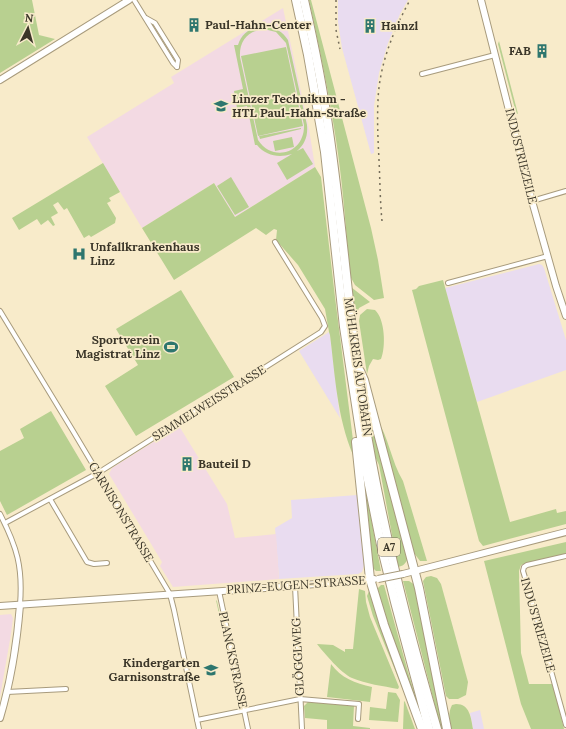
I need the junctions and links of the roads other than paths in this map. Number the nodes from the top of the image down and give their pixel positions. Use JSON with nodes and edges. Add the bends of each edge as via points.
{"nodes":[{"id":1,"x":129,"y":0,"type":"edge"},
{"id":2,"x":134,"y":0,"type":"edge"},
{"id":3,"x":296,"y":0,"type":"edge"},
{"id":4,"x":304,"y":0,"type":"edge"},
{"id":5,"x":481,"y":0,"type":"edge"},
{"id":6,"x":145,"y":18,"type":"junction"},
{"id":7,"x":495,"y":55,"type":"junction"},
{"id":8,"x":422,"y":74,"type":"dead end"},
{"id":9,"x":0,"y":80,"type":"edge"},
{"id":10,"x":566,"y":191,"type":"edge"},
{"id":11,"x":532,"y":201,"type":"junction"},
{"id":12,"x":275,"y":242,"type":"dead end"},
{"id":13,"x":548,"y":256,"type":"junction"},
{"id":14,"x":448,"y":283,"type":"dead end"},
{"id":15,"x":0,"y":311,"type":"edge"},
{"id":16,"x":566,"y":316,"type":"edge"},
{"id":17,"x":356,"y":361,"type":"junction"},
{"id":18,"x":356,"y":415,"type":"junction"},
{"id":19,"x":98,"y":473,"type":"junction"},
{"id":20,"x":50,"y":498,"type":"junction"},
{"id":21,"x":0,"y":514,"type":"edge"},
{"id":22,"x":5,"y":523,"type":"junction"},
{"id":23,"x":566,"y":532,"type":"edge"},
{"id":24,"x":566,"y":556,"type":"edge"},
{"id":25,"x":107,"y":563,"type":"dead end"},
{"id":26,"x":415,"y":571,"type":"junction"},
{"id":27,"x":374,"y":579,"type":"junction"},
{"id":28,"x":295,"y":586,"type":"junction"},
{"id":29,"x":220,"y":591,"type":"junction"},
{"id":30,"x":170,"y":594,"type":"junction"},
{"id":31,"x":20,"y":605,"type":"junction"},
{"id":32,"x":0,"y":606,"type":"edge"},
{"id":33,"x":66,"y":689,"type":"dead end"},
{"id":34,"x":7,"y":692,"type":"junction"},
{"id":35,"x":300,"y":699,"type":"junction"},
{"id":36,"x":244,"y":710,"type":"junction"},
{"id":37,"x":0,"y":718,"type":"edge"},
{"id":38,"x":358,"y":719,"type":"dead end"},
{"id":39,"x":197,"y":720,"type":"junction"},
{"id":40,"x":566,"y":725,"type":"edge"},
{"id":41,"x":199,"y":729,"type":"edge"},
{"id":42,"x":248,"y":729,"type":"edge"},
{"id":43,"x":302,"y":729,"type":"edge"},
{"id":44,"x":422,"y":729,"type":"edge"},
{"id":45,"x":429,"y":729,"type":"edge"},
{"id":46,"x":437,"y":729,"type":"edge"},
{"id":47,"x":447,"y":729,"type":"edge"}],
"edges":[{"from":1,"to":9,"type":"main road"},
{"from":2,"to":6,"type":"street"},
{"from":3,"to":18,"type":"highway","name":"MÜHLKREIS AUTOBAHN","number":"A7","via":[[325,152]]},
{"from":4,"to":17,"type":"highway","name":"MÜHLKREIS AUTOBAHN","number":"A7","via":[[329,130]]},
{"from":5,"to":7,"type":"main road","name":"INDUSTRIEZEILE"},
{"from":6,"to":6,"type":"street","via":[[173,63],[177,67],[178,60],[155,23]]},
{"from":7,"to":8,"type":"street"},
{"from":7,"to":11,"type":"main road","name":"INDUSTRIEZEILE"},
{"from":10,"to":11,"type":"street"},
{"from":11,"to":13,"type":"main road","name":"INDUSTRIEZEILE"},
{"from":12,"to":19,"type":"street","name":"SEMMELWEISSTRASSE","via":[[322,318],[324,329]]},
{"from":13,"to":14,"type":"street"},
{"from":13,"to":16,"type":"main road","name":"INDUSTRIEZEILE"},
{"from":15,"to":19,"type":"street","name":"GARNISONSTRASSE"},
{"from":17,"to":26,"type":"highway","via":[[364,380]]},
{"from":17,"to":46,"type":"highway","name":"MÜHLKREIS AUTOBAHN","number":"A7","via":[[369,448],[389,549]]},
{"from":18,"to":27,"type":"highway","via":[[356,444]]},
{"from":18,"to":45,"type":"highway","name":"MÜHLKREIS AUTOBAHN","number":"A7","via":[[385,560]]},
{"from":19,"to":20,"type":"street","name":"SEMMELWEISSTRASSE"},
{"from":19,"to":30,"type":"street","name":"GARNISONSTRASSE"},
{"from":20,"to":22,"type":"street","name":"SEMMELWEISSTRASSE"},
{"from":20,"to":25,"type":"street","via":[[87,562]]},
{"from":21,"to":22,"type":"street"},
{"from":22,"to":31,"type":"street","via":[[20,566]]},
{"from":23,"to":26,"type":"main road","name":"PRINZ-EUGEN-STRASSE"},
{"from":24,"to":40,"type":"street","name":"INDUSTRIEZEILE","via":[[527,565],[523,571]]},
{"from":26,"to":27,"type":"main road","name":"PRINZ-EUGEN-STRASSE","bridge":true},
{"from":26,"to":47,"type":"highway"},
{"from":27,"to":28,"type":"main road","name":"PRINZ-EUGEN-STRASSE"},
{"from":27,"to":44,"type":"highway","via":[[387,632]]},
{"from":28,"to":29,"type":"main road","name":"PRINZ-EUGEN-STRASSE"},
{"from":28,"to":35,"type":"street","name":"GLÖGGLWEG"},
{"from":29,"to":30,"type":"main road","name":"PRINZ-EUGEN-STRASSE"},
{"from":29,"to":36,"type":"street","name":"PLANCKSTRASSE"},
{"from":30,"to":31,"type":"main road","name":"PRINZ-EUGEN-STRASSE"},
{"from":30,"to":39,"type":"street","name":"GARNISONSTRASSE"},
{"from":31,"to":32,"type":"main road","name":"PRINZ-EUGEN-STRASSE"},
{"from":31,"to":34,"type":"main road","via":[[17,642]]},
{"from":33,"to":34,"type":"street"},
{"from":34,"to":37,"type":"main road"},
{"from":35,"to":36,"type":"street"},
{"from":35,"to":38,"type":"street","via":[[359,704]]},
{"from":35,"to":43,"type":"street","name":"GLÖGGLWEG"},
{"from":36,"to":39,"type":"street"},
{"from":36,"to":42,"type":"street","name":"PLANCKSTRASSE"},
{"from":39,"to":41,"type":"street","name":"GARNISONSTRASSE"}]}
